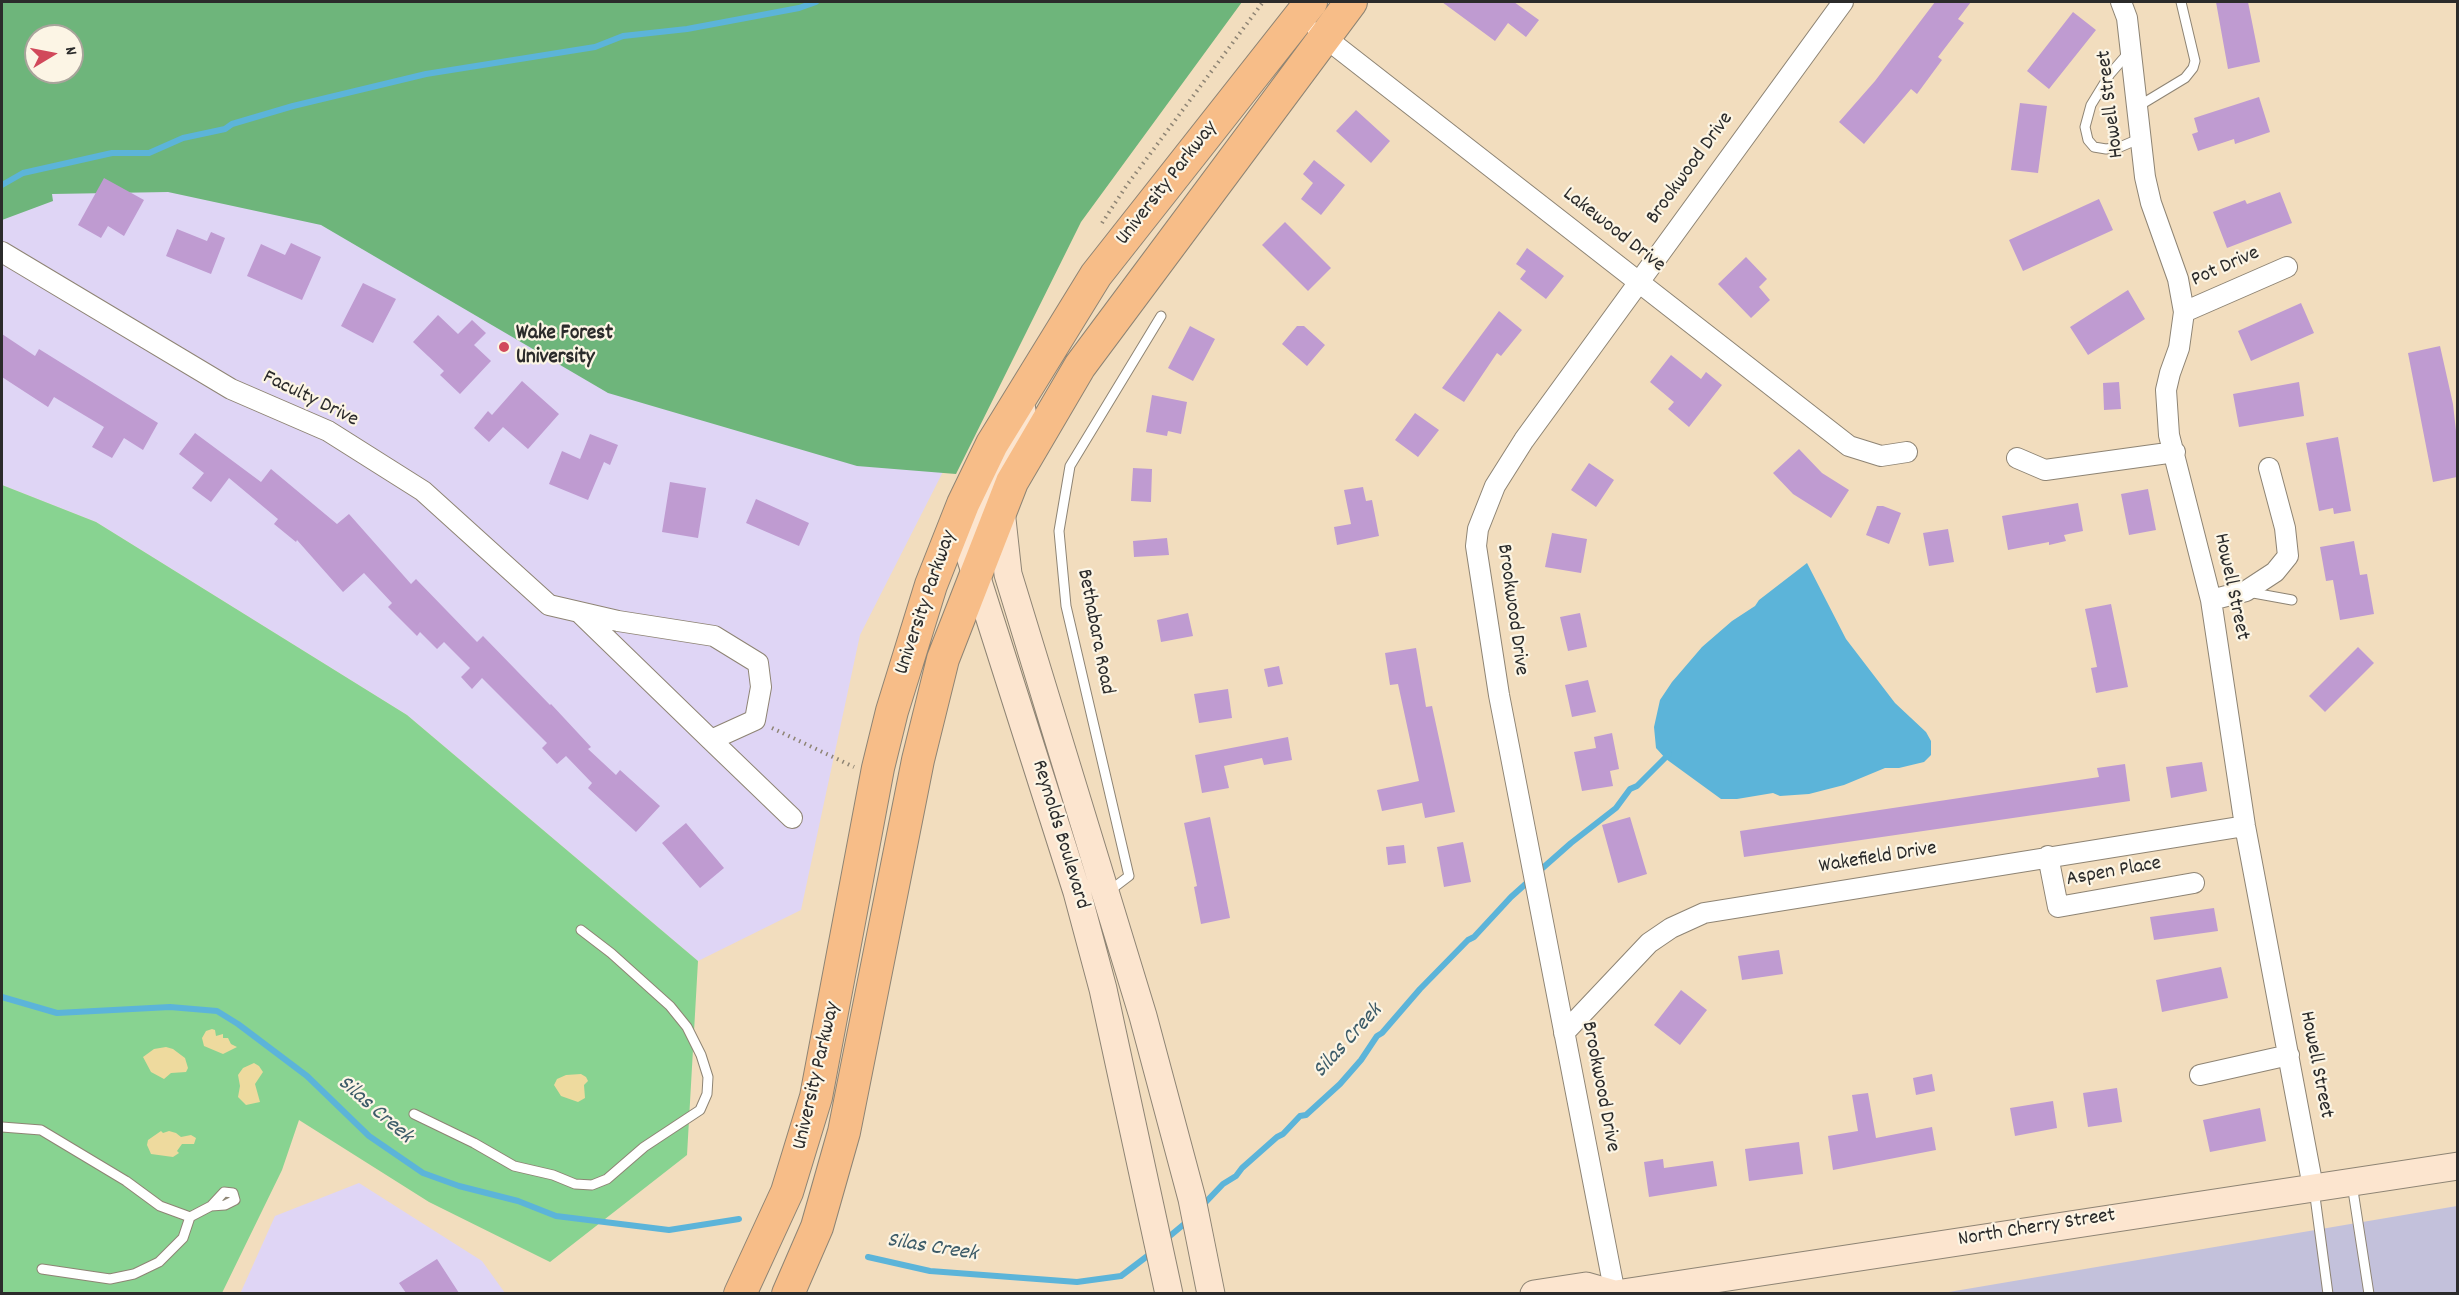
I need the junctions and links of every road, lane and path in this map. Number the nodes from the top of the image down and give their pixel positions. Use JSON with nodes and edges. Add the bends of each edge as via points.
{"nodes":[{"id":1,"x":1351,"y":2,"type":"edge"},
{"id":2,"x":1843,"y":2,"type":"edge"},
{"id":3,"x":2121,"y":2,"type":"edge"},
{"id":4,"x":2181,"y":2,"type":"edge"},
{"id":5,"x":1306,"y":9,"type":"edge"},
{"id":6,"x":1324,"y":36,"type":"junction"},
{"id":7,"x":2130,"y":51,"type":"junction"},
{"id":8,"x":2137,"y":107,"type":"junction"},
{"id":9,"x":2140,"y":138,"type":"junction"},
{"id":10,"x":2,"y":252,"type":"edge"},
{"id":11,"x":2287,"y":267,"type":"dead end"},
{"id":12,"x":1639,"y":282,"type":"junction"},
{"id":13,"x":2184,"y":312,"type":"junction"},
{"id":14,"x":1161,"y":316,"type":"dead end"},
{"id":15,"x":1026,"y":388,"type":"junction"},
{"id":16,"x":1907,"y":452,"type":"dead end"},
{"id":17,"x":2175,"y":452,"type":"junction"},
{"id":18,"x":2017,"y":458,"type":"dead end"},
{"id":19,"x":2269,"y":468,"type":"dead end"},
{"id":20,"x":1001,"y":510,"type":"junction"},
{"id":21,"x":976,"y":571,"type":"junction"},
{"id":22,"x":2246,"y":591,"type":"junction"},
{"id":23,"x":2211,"y":600,"type":"junction"},
{"id":24,"x":2292,"y":600,"type":"dead end"},
{"id":25,"x":580,"y":613,"type":"junction"},
{"id":26,"x":755,"y":720,"type":"junction"},
{"id":27,"x":711,"y":740,"type":"junction"},
{"id":28,"x":858,"y":768,"type":"dead end"},
{"id":29,"x":792,"y":818,"type":"dead end"},
{"id":30,"x":2245,"y":826,"type":"junction"},
{"id":31,"x":2048,"y":856,"type":"junction"},
{"id":32,"x":2194,"y":883,"type":"dead end"},
{"id":33,"x":1106,"y":894,"type":"junction"},
{"id":34,"x":581,"y":930,"type":"dead end"},
{"id":35,"x":1564,"y":1033,"type":"junction"},
{"id":36,"x":2289,"y":1055,"type":"junction"},
{"id":37,"x":2200,"y":1075,"type":"dead end"},
{"id":38,"x":414,"y":1114,"type":"dead end"},
{"id":39,"x":2,"y":1128,"type":"edge"},
{"id":40,"x":2457,"y":1166,"type":"edge"},
{"id":41,"x":2352,"y":1182,"type":"junction"},
{"id":42,"x":2313,"y":1187,"type":"junction"},
{"id":43,"x":211,"y":1206,"type":"dead end"},
{"id":44,"x":190,"y":1217,"type":"junction"},
{"id":45,"x":42,"y":1269,"type":"dead end"},
{"id":46,"x":740,"y":1293,"type":"edge"},
{"id":47,"x":788,"y":1293,"type":"edge"},
{"id":48,"x":1169,"y":1293,"type":"edge"},
{"id":49,"x":1211,"y":1293,"type":"edge"},
{"id":50,"x":1534,"y":1293,"type":"edge"},
{"id":51,"x":1615,"y":1293,"type":"edge"},
{"id":52,"x":2328,"y":1293,"type":"edge"},
{"id":53,"x":2369,"y":1293,"type":"edge"}],
"edges":[{"from":1,"to":6,"type":"main road","name":"University Parkway"},
{"from":2,"to":12,"type":"street","name":"Brookwood Drive"},
{"from":3,"to":7,"type":"street","name":"Howell Street","via":[[2127,18]]},
{"from":4,"to":8,"type":"lane","via":[[2195,61],[2193,68],[2186,78]]},
{"from":5,"to":6,"type":"street","name":"Lakewood Drive"},
{"from":5,"to":15,"type":"main road","name":"University Parkway","via":[[1096,275]]},
{"from":6,"to":12,"type":"street","name":"Lakewood Drive"},
{"from":6,"to":20,"type":"main road","name":"University Parkway","via":[[1080,366],[1012,482]]},
{"from":7,"to":8,"type":"street","name":"Howell Street"},
{"from":7,"to":9,"type":"lane","via":[[2091,105],[2085,127],[2094,147],[2120,147]]},
{"from":8,"to":9,"type":"street","name":"Howell Street"},
{"from":9,"to":13,"type":"street","name":"Howell Street","via":[[2151,204],[2178,279]]},
{"from":10,"to":25,"type":"street","name":"Faculty Drive","via":[[231,389],[328,431],[423,491],[549,605]]},
{"from":11,"to":13,"type":"street","name":"Pot Drive"},
{"from":12,"to":16,"type":"street","name":"Lakewood Drive","via":[[1849,446],[1881,456]]},
{"from":12,"to":35,"type":"street","name":"Brookwood Drive","via":[[1495,486],[1483,511],[1476,546],[1498,695]]},
{"from":13,"to":17,"type":"street","name":"Howell Street","via":[[2180,348],[2166,390],[2166,417]]},
{"from":14,"to":33,"type":"lane","name":"Bethabara Road","via":[[1070,466],[1059,531],[1066,606],[1129,876]]},
{"from":15,"to":21,"type":"main road","name":"Reynolds Boulevard","via":[[1018,429],[970,533],[968,550]]},
{"from":15,"to":46,"type":"main road","name":"University Parkway","via":[[992,444],[947,539],[912,641],[878,768],[816,1097],[787,1191]]},
{"from":17,"to":18,"type":"street","via":[[2045,470]]},
{"from":17,"to":23,"type":"street","name":"Howell Street"},
{"from":19,"to":22,"type":"street","via":[[2288,556],[2275,572]]},
{"from":20,"to":21,"type":"main road","name":"University Parkway"},
{"from":20,"to":33,"type":"main road","name":"Reynolds Boulevard","via":[[1011,585]]},
{"from":21,"to":47,"type":"main road","name":"University Parkway","via":[[944,659],[918,760],[844,1132],[816,1227]]},
{"from":21,"to":48,"type":"main road","name":"Reynolds Boulevard","via":[[1083,914]]},
{"from":22,"to":23,"type":"street"},
{"from":22,"to":24,"type":"lane"},
{"from":23,"to":30,"type":"street","name":"Howell Street"},
{"from":25,"to":26,"type":"street","name":"Faculty Drive","via":[[714,636],[758,663],[762,687]]},
{"from":25,"to":27,"type":"street","name":"Faculty Drive"},
{"from":26,"to":27,"type":"street"},
{"from":26,"to":28,"type":"path"},
{"from":27,"to":29,"type":"street","name":"Faculty Drive"},
{"from":30,"to":31,"type":"street","name":"Wakefield Drive"},
{"from":30,"to":36,"type":"street","name":"Howell Street"},
{"from":31,"to":32,"type":"street","name":"Aspen Place","via":[[2058,907]]},
{"from":31,"to":35,"type":"street","name":"Wakefield Drive","via":[[1704,913],[1649,943]]},
{"from":33,"to":49,"type":"main road","name":"Reynolds Boulevard","via":[[1192,1199]]},
{"from":34,"to":38,"type":"lane","via":[[670,1006],[687,1027],[708,1077],[707,1094],[700,1110],[644,1147],[607,1179],[592,1185],[575,1184],[514,1166]]},
{"from":35,"to":51,"type":"street","name":"Brookwood Drive"},
{"from":36,"to":37,"type":"street"},
{"from":36,"to":42,"type":"street","name":"Howell Street"},
{"from":39,"to":44,"type":"lane","via":[[41,1130],[160,1206]]},
{"from":40,"to":41,"type":"main road","name":"North Cherry Street"},
{"from":41,"to":42,"type":"main road","name":"North Cherry Street"},
{"from":41,"to":53,"type":"lane"},
{"from":42,"to":51,"type":"main road","name":"North Cherry Street"},
{"from":42,"to":52,"type":"lane"},
{"from":43,"to":44,"type":"lane"},
{"from":44,"to":45,"type":"lane","via":[[183,1238],[159,1262],[134,1274],[110,1279]]},
{"from":50,"to":51,"type":"main road","name":"North Cherry Street","via":[[1586,1286]]}]}
